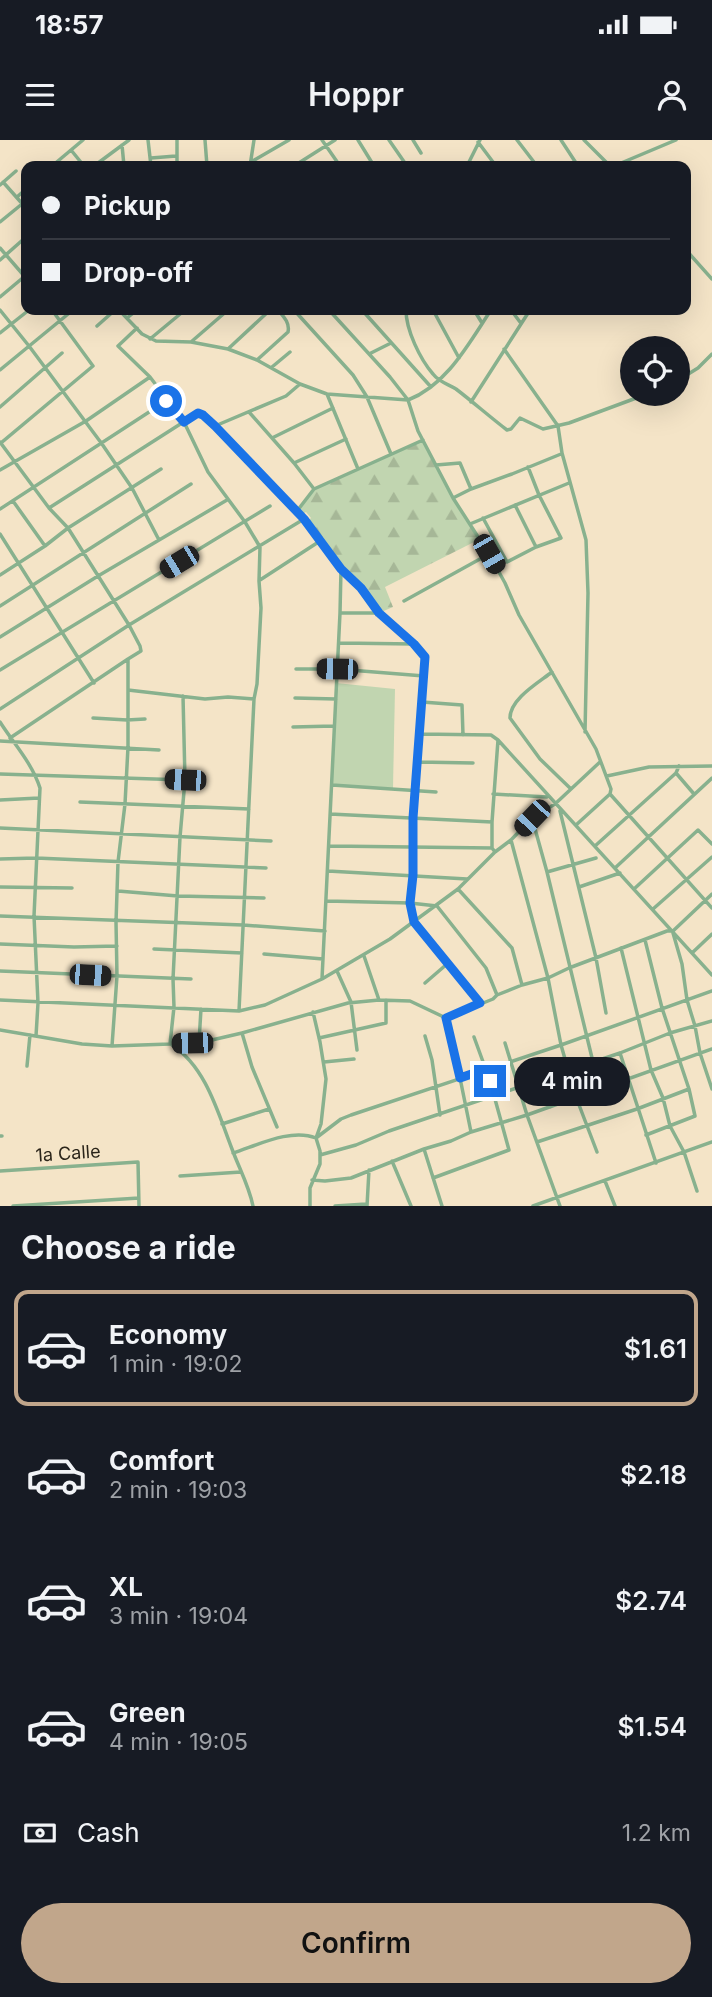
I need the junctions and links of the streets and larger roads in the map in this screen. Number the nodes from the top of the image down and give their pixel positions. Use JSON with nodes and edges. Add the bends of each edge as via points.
{"nodes":[{"id":1,"x":130,"y":140,"type":"edge"},
{"id":2,"x":148,"y":140,"type":"edge"},
{"id":3,"x":177,"y":140,"type":"edge"},
{"id":4,"x":205,"y":140,"type":"edge"},
{"id":5,"x":254,"y":140,"type":"edge"},
{"id":6,"x":289,"y":140,"type":"edge"},
{"id":7,"x":322,"y":140,"type":"edge"},
{"id":8,"x":335,"y":140,"type":"edge"},
{"id":9,"x":358,"y":140,"type":"edge"},
{"id":10,"x":389,"y":140,"type":"edge"},
{"id":11,"x":413,"y":140,"type":"edge"},
{"id":12,"x":517,"y":140,"type":"edge"},
{"id":13,"x":561,"y":140,"type":"edge"},
{"id":14,"x":584,"y":140,"type":"edge"},
{"id":15,"x":676,"y":140,"type":"edge"},
{"id":16,"x":81,"y":141,"type":"edge"},
{"id":17,"x":479,"y":141,"type":"edge"},
{"id":18,"x":122,"y":145,"type":"junction"},
{"id":19,"x":326,"y":145,"type":"junction"},
{"id":20,"x":71,"y":150,"type":"junction"},
{"id":21,"x":421,"y":153,"type":"dead end"},
{"id":22,"x":176,"y":156,"type":"junction"},
{"id":23,"x":150,"y":158,"type":"junction"},
{"id":24,"x":306,"y":159,"type":"joint"},
{"id":25,"x":58,"y":161,"type":"edge"},
{"id":26,"x":80,"y":161,"type":"edge"},
{"id":27,"x":101,"y":161,"type":"edge"},
{"id":28,"x":124,"y":161,"type":"edge"},
{"id":29,"x":150,"y":161,"type":"edge"},
{"id":30,"x":176,"y":161,"type":"edge"},
{"id":31,"x":207,"y":161,"type":"edge"},
{"id":32,"x":251,"y":161,"type":"edge"},
{"id":33,"x":256,"y":161,"type":"edge"},
{"id":34,"x":303,"y":161,"type":"edge"},
{"id":35,"x":337,"y":161,"type":"edge"},
{"id":36,"x":371,"y":161,"type":"edge"},
{"id":37,"x":404,"y":161,"type":"edge"},
{"id":38,"x":469,"y":161,"type":"edge"},
{"id":39,"x":493,"y":161,"type":"edge"},
{"id":40,"x":533,"y":161,"type":"edge"},
{"id":41,"x":575,"y":161,"type":"edge"},
{"id":42,"x":607,"y":161,"type":"edge"},
{"id":43,"x":624,"y":161,"type":"edge"},
{"id":44,"x":16,"y":171,"type":"dead end"},
{"id":45,"x":2,"y":184,"type":"edge"},
{"id":46,"x":21,"y":193,"type":"edge"},
{"id":47,"x":17,"y":197,"type":"junction"},
{"id":48,"x":21,"y":203,"type":"edge"},
{"id":49,"x":21,"y":205,"type":"edge"},
{"id":50,"x":0,"y":222,"type":"edge"},
{"id":51,"x":21,"y":242,"type":"edge"},
{"id":52,"x":0,"y":248,"type":"edge"},
{"id":53,"x":6,"y":255,"type":"junction"},
{"id":54,"x":691,"y":256,"type":"edge"},
{"id":55,"x":0,"y":260,"type":"edge"},
{"id":56,"x":21,"y":271,"type":"edge"},
{"id":57,"x":712,"y":279,"type":"edge"},
{"id":58,"x":21,"y":280,"type":"edge"},
{"id":59,"x":0,"y":297,"type":"edge"},
{"id":60,"x":0,"y":310,"type":"edge"},
{"id":61,"x":22,"y":315,"type":"edge"},
{"id":62,"x":56,"y":315,"type":"edge"},
{"id":63,"x":68,"y":315,"type":"edge"},
{"id":64,"x":111,"y":315,"type":"edge"},
{"id":65,"x":123,"y":315,"type":"edge"},
{"id":66,"x":131,"y":315,"type":"edge"},
{"id":67,"x":179,"y":315,"type":"edge"},
{"id":68,"x":222,"y":315,"type":"edge"},
{"id":69,"x":265,"y":315,"type":"edge"},
{"id":70,"x":282,"y":315,"type":"edge"},
{"id":71,"x":299,"y":315,"type":"edge"},
{"id":72,"x":334,"y":315,"type":"edge"},
{"id":73,"x":366,"y":315,"type":"edge"},
{"id":74,"x":436,"y":315,"type":"edge"},
{"id":75,"x":477,"y":315,"type":"edge"},
{"id":76,"x":488,"y":315,"type":"edge"},
{"id":77,"x":515,"y":315,"type":"edge"},
{"id":78,"x":527,"y":315,"type":"edge"},
{"id":79,"x":406,"y":317,"type":"edge"},
{"id":80,"x":127,"y":318,"type":"junction"},
{"id":81,"x":60,"y":321,"type":"junction"},
{"id":82,"x":12,"y":323,"type":"junction"},
{"id":83,"x":483,"y":323,"type":"junction"},
{"id":84,"x":521,"y":323,"type":"junction"},
{"id":85,"x":97,"y":326,"type":"dead end"},
{"id":86,"x":136,"y":328,"type":"junction"},
{"id":87,"x":0,"y":332,"type":"edge"},
{"id":88,"x":150,"y":339,"type":"junction"},
{"id":89,"x":191,"y":342,"type":"junction"},
{"id":90,"x":391,"y":343,"type":"junction"},
{"id":91,"x":29,"y":345,"type":"junction"},
{"id":92,"x":228,"y":349,"type":"junction"},
{"id":93,"x":504,"y":349,"type":"junction"},
{"id":94,"x":290,"y":352,"type":"dead end"},
{"id":95,"x":62,"y":353,"type":"dead end"},
{"id":96,"x":369,"y":354,"type":"junction"},
{"id":97,"x":712,"y":354,"type":"edge"},
{"id":98,"x":458,"y":358,"type":"junction"},
{"id":99,"x":257,"y":360,"type":"junction"},
{"id":100,"x":45,"y":367,"type":"junction"},
{"id":101,"x":272,"y":368,"type":"junction"},
{"id":102,"x":0,"y":370,"type":"edge"},
{"id":103,"x":690,"y":373,"type":"edge"},
{"id":104,"x":149,"y":377,"type":"junction"},
{"id":105,"x":439,"y":380,"type":"junction"},
{"id":106,"x":300,"y":384,"type":"junction"},
{"id":107,"x":431,"y":387,"type":"junction"},
{"id":108,"x":63,"y":390,"type":"junction"},
{"id":109,"x":327,"y":394,"type":"junction"},
{"id":110,"x":367,"y":397,"type":"junction"},
{"id":111,"x":408,"y":400,"type":"junction"},
{"id":112,"x":166,"y":401,"type":"junction"},
{"id":113,"x":471,"y":402,"type":"junction"},
{"id":114,"x":620,"y":403,"type":"edge"},
{"id":115,"x":0,"y":407,"type":"edge"},
{"id":116,"x":334,"y":408,"type":"junction"},
{"id":117,"x":249,"y":412,"type":"junction"},
{"id":118,"x":86,"y":421,"type":"junction"},
{"id":119,"x":184,"y":422,"type":"junction"},
{"id":120,"x":558,"y":425,"type":"junction"},
{"id":121,"x":215,"y":426,"type":"junction"},
{"id":122,"x":271,"y":439,"type":"junction"},
{"id":123,"x":346,"y":439,"type":"junction"},
{"id":124,"x":423,"y":440,"type":"junction"},
{"id":125,"x":0,"y":442,"type":"edge"},
{"id":126,"x":102,"y":444,"type":"junction"},
{"id":127,"x":562,"y":453,"type":"junction"},
{"id":128,"x":391,"y":454,"type":"junction"},
{"id":129,"x":15,"y":461,"type":"junction"},
{"id":130,"x":294,"y":463,"type":"junction"},
{"id":131,"x":117,"y":465,"type":"junction"},
{"id":132,"x":436,"y":465,"type":"junction"},
{"id":133,"x":528,"y":467,"type":"junction"},
{"id":134,"x":161,"y":469,"type":"dead end"},
{"id":135,"x":358,"y":469,"type":"junction"},
{"id":136,"x":0,"y":470,"type":"edge"},
{"id":137,"x":569,"y":483,"type":"junction"},
{"id":138,"x":191,"y":484,"type":"dead end"},
{"id":139,"x":33,"y":488,"type":"junction"},
{"id":140,"x":132,"y":488,"type":"junction"},
{"id":141,"x":314,"y":489,"type":"junction"},
{"id":142,"x":471,"y":489,"type":"junction"},
{"id":143,"x":539,"y":495,"type":"junction"},
{"id":144,"x":453,"y":498,"type":"junction"},
{"id":145,"x":227,"y":500,"type":"junction"},
{"id":146,"x":13,"y":501,"type":"junction"},
{"id":147,"x":515,"y":505,"type":"junction"},
{"id":148,"x":270,"y":506,"type":"dead end"},
{"id":149,"x":48,"y":508,"type":"junction"},
{"id":150,"x":0,"y":509,"type":"edge"},
{"id":151,"x":296,"y":511,"type":"junction"},
{"id":152,"x":144,"y":513,"type":"junction"},
{"id":153,"x":483,"y":518,"type":"junction"},
{"id":154,"x":304,"y":519,"type":"junction"},
{"id":155,"x":245,"y":522,"type":"junction"},
{"id":156,"x":470,"y":524,"type":"junction"},
{"id":157,"x":68,"y":528,"type":"junction"},
{"id":158,"x":0,"y":534,"type":"edge"},
{"id":159,"x":159,"y":540,"type":"junction"},
{"id":160,"x":320,"y":541,"type":"junction"},
{"id":161,"x":45,"y":546,"type":"junction"},
{"id":162,"x":260,"y":547,"type":"junction"},
{"id":163,"x":536,"y":547,"type":"junction"},
{"id":164,"x":83,"y":552,"type":"junction"},
{"id":165,"x":489,"y":554,"type":"junction"},
{"id":166,"x":20,"y":564,"type":"junction"},
{"id":167,"x":341,"y":569,"type":"junction"},
{"id":168,"x":0,"y":575,"type":"edge"},
{"id":169,"x":98,"y":576,"type":"junction"},
{"id":170,"x":259,"y":581,"type":"junction"},
{"id":171,"x":34,"y":586,"type":"junction"},
{"id":172,"x":114,"y":601,"type":"junction"},
{"id":173,"x":404,"y":601,"type":"dead end"},
{"id":174,"x":0,"y":606,"type":"edge"},
{"id":175,"x":48,"y":607,"type":"junction"},
{"id":176,"x":340,"y":613,"type":"junction"},
{"id":177,"x":379,"y":613,"type":"junction"},
{"id":178,"x":129,"y":625,"type":"junction"},
{"id":179,"x":63,"y":632,"type":"junction"},
{"id":180,"x":0,"y":637,"type":"edge"},
{"id":181,"x":339,"y":643,"type":"junction"},
{"id":182,"x":414,"y":644,"type":"junction"},
{"id":183,"x":79,"y":658,"type":"junction"},
{"id":184,"x":128,"y":659,"type":"junction"},
{"id":185,"x":296,"y":668,"type":"dead end"},
{"id":186,"x":337,"y":669,"type":"junction"},
{"id":187,"x":0,"y":670,"type":"edge"},
{"id":188,"x":552,"y":672,"type":"junction"},
{"id":189,"x":424,"y":676,"type":"junction"},
{"id":190,"x":94,"y":683,"type":"junction"},
{"id":191,"x":128,"y":690,"type":"junction"},
{"id":192,"x":183,"y":696,"type":"junction"},
{"id":193,"x":295,"y":698,"type":"dead end"},
{"id":194,"x":254,"y":699,"type":"junction"},
{"id":195,"x":336,"y":699,"type":"junction"},
{"id":196,"x":422,"y":702,"type":"junction"},
{"id":197,"x":0,"y":709,"type":"edge"},
{"id":198,"x":93,"y":718,"type":"dead end"},
{"id":199,"x":145,"y":719,"type":"dead end"},
{"id":200,"x":127,"y":720,"type":"junction"},
{"id":201,"x":0,"y":722,"type":"edge"},
{"id":202,"x":334,"y":726,"type":"junction"},
{"id":203,"x":293,"y":727,"type":"dead end"},
{"id":204,"x":585,"y":732,"type":"junction"},
{"id":205,"x":420,"y":734,"type":"junction"},
{"id":206,"x":463,"y":735,"type":"junction"},
{"id":207,"x":10,"y":738,"type":"junction"},
{"id":208,"x":498,"y":740,"type":"junction"},
{"id":209,"x":0,"y":741,"type":"edge"},
{"id":210,"x":14,"y":742,"type":"junction"},
{"id":211,"x":128,"y":747,"type":"junction"},
{"id":212,"x":159,"y":750,"type":"dead end"},
{"id":213,"x":418,"y":762,"type":"junction"},
{"id":214,"x":473,"y":762,"type":"dead end"},
{"id":215,"x":600,"y":762,"type":"junction"},
{"id":216,"x":679,"y":766,"type":"junction"},
{"id":217,"x":712,"y":766,"type":"edge"},
{"id":218,"x":676,"y":773,"type":"junction"},
{"id":219,"x":0,"y":774,"type":"edge"},
{"id":220,"x":35,"y":774,"type":"junction"},
{"id":221,"x":607,"y":776,"type":"junction"},
{"id":222,"x":127,"y":778,"type":"junction"},
{"id":223,"x":712,"y":778,"type":"edge"},
{"id":224,"x":185,"y":780,"type":"junction"},
{"id":225,"x":331,"y":785,"type":"junction"},
{"id":226,"x":571,"y":789,"type":"junction"},
{"id":227,"x":416,"y":790,"type":"junction"},
{"id":228,"x":436,"y":792,"type":"dead end"},
{"id":229,"x":493,"y":794,"type":"junction"},
{"id":230,"x":610,"y":794,"type":"junction"},
{"id":231,"x":694,"y":794,"type":"junction"},
{"id":232,"x":548,"y":797,"type":"junction"},
{"id":233,"x":39,"y":798,"type":"junction"},
{"id":234,"x":0,"y":800,"type":"edge"},
{"id":235,"x":80,"y":802,"type":"dead end"},
{"id":236,"x":125,"y":804,"type":"junction"},
{"id":237,"x":555,"y":804,"type":"junction"},
{"id":238,"x":182,"y":807,"type":"junction"},
{"id":239,"x":249,"y":809,"type":"junction"},
{"id":240,"x":560,"y":809,"type":"junction"},
{"id":241,"x":330,"y":814,"type":"junction"},
{"id":242,"x":629,"y":815,"type":"junction"},
{"id":243,"x":413,"y":818,"type":"junction"},
{"id":244,"x":532,"y":818,"type":"junction"},
{"id":245,"x":492,"y":822,"type":"junction"},
{"id":246,"x":576,"y":825,"type":"junction"},
{"id":247,"x":0,"y":828,"type":"edge"},
{"id":248,"x":37,"y":830,"type":"junction"},
{"id":249,"x":121,"y":834,"type":"junction"},
{"id":250,"x":648,"y":836,"type":"junction"},
{"id":251,"x":180,"y":837,"type":"junction"},
{"id":252,"x":511,"y":839,"type":"junction"},
{"id":253,"x":247,"y":841,"type":"junction"},
{"id":254,"x":271,"y":841,"type":"dead end"},
{"id":255,"x":712,"y":844,"type":"edge"},
{"id":256,"x":329,"y":846,"type":"junction"},
{"id":257,"x":412,"y":846,"type":"junction"},
{"id":258,"x":595,"y":846,"type":"junction"},
{"id":259,"x":493,"y":850,"type":"junction"},
{"id":260,"x":712,"y":857,"type":"edge"},
{"id":261,"x":36,"y":858,"type":"junction"},
{"id":262,"x":596,"y":858,"type":"dead end"},
{"id":263,"x":666,"y":858,"type":"junction"},
{"id":264,"x":0,"y":859,"type":"edge"},
{"id":265,"x":118,"y":862,"type":"junction"},
{"id":266,"x":180,"y":864,"type":"junction"},
{"id":267,"x":574,"y":865,"type":"junction"},
{"id":268,"x":246,"y":867,"type":"junction"},
{"id":269,"x":266,"y":868,"type":"dead end"},
{"id":270,"x":615,"y":868,"type":"junction"},
{"id":271,"x":328,"y":871,"type":"junction"},
{"id":272,"x":547,"y":872,"type":"junction"},
{"id":273,"x":620,"y":873,"type":"junction"},
{"id":274,"x":413,"y":875,"type":"junction"},
{"id":275,"x":467,"y":879,"type":"junction"},
{"id":276,"x":686,"y":879,"type":"junction"},
{"id":277,"x":0,"y":887,"type":"edge"},
{"id":278,"x":35,"y":887,"type":"junction"},
{"id":279,"x":579,"y":887,"type":"junction"},
{"id":280,"x":72,"y":888,"type":"dead end"},
{"id":281,"x":634,"y":888,"type":"junction"},
{"id":282,"x":458,"y":889,"type":"junction"},
{"id":283,"x":118,"y":891,"type":"junction"},
{"id":284,"x":712,"y":894,"type":"edge"},
{"id":285,"x":178,"y":896,"type":"junction"},
{"id":286,"x":244,"y":896,"type":"junction"},
{"id":287,"x":264,"y":898,"type":"dead end"},
{"id":288,"x":705,"y":900,"type":"junction"},
{"id":289,"x":327,"y":901,"type":"junction"},
{"id":290,"x":410,"y":903,"type":"junction"},
{"id":291,"x":437,"y":906,"type":"junction"},
{"id":292,"x":712,"y":908,"type":"edge"},
{"id":293,"x":653,"y":910,"type":"junction"},
{"id":294,"x":0,"y":916,"type":"edge"},
{"id":295,"x":34,"y":916,"type":"junction"},
{"id":296,"x":116,"y":922,"type":"junction"},
{"id":297,"x":414,"y":922,"type":"junction"},
{"id":298,"x":176,"y":924,"type":"junction"},
{"id":299,"x":243,"y":925,"type":"junction"},
{"id":300,"x":325,"y":931,"type":"junction"},
{"id":301,"x":673,"y":931,"type":"junction"},
{"id":302,"x":712,"y":934,"type":"edge"},
{"id":303,"x":645,"y":939,"type":"junction"},
{"id":304,"x":0,"y":944,"type":"edge"},
{"id":305,"x":35,"y":945,"type":"junction"},
{"id":306,"x":117,"y":946,"type":"junction"},
{"id":307,"x":621,"y":948,"type":"junction"},
{"id":308,"x":154,"y":949,"type":"dead end"},
{"id":309,"x":176,"y":950,"type":"junction"},
{"id":310,"x":242,"y":953,"type":"junction"},
{"id":311,"x":692,"y":953,"type":"junction"},
{"id":312,"x":264,"y":954,"type":"dead end"},
{"id":313,"x":364,"y":956,"type":"junction"},
{"id":314,"x":323,"y":958,"type":"junction"},
{"id":315,"x":596,"y":958,"type":"junction"},
{"id":316,"x":447,"y":964,"type":"junction"},
{"id":317,"x":569,"y":968,"type":"junction"},
{"id":318,"x":0,"y":971,"type":"edge"},
{"id":319,"x":337,"y":971,"type":"junction"},
{"id":320,"x":36,"y":972,"type":"junction"},
{"id":321,"x":711,"y":973,"type":"edge"},
{"id":322,"x":117,"y":976,"type":"junction"},
{"id":323,"x":548,"y":978,"type":"junction"},
{"id":324,"x":173,"y":979,"type":"junction"},
{"id":325,"x":191,"y":979,"type":"dead end"},
{"id":326,"x":322,"y":979,"type":"junction"},
{"id":327,"x":425,"y":983,"type":"dead end"},
{"id":328,"x":522,"y":985,"type":"junction"},
{"id":329,"x":712,"y":991,"type":"edge"},
{"id":330,"x":497,"y":995,"type":"junction"},
{"id":331,"x":0,"y":1000,"type":"edge"},
{"id":332,"x":379,"y":1000,"type":"junction"},
{"id":333,"x":386,"y":1000,"type":"junction"},
{"id":334,"x":687,"y":1000,"type":"junction"},
{"id":335,"x":38,"y":1003,"type":"junction"},
{"id":336,"x":351,"y":1003,"type":"junction"},
{"id":337,"x":480,"y":1003,"type":"junction"},
{"id":338,"x":114,"y":1005,"type":"junction"},
{"id":339,"x":174,"y":1007,"type":"junction"},
{"id":340,"x":662,"y":1008,"type":"junction"},
{"id":341,"x":201,"y":1009,"type":"junction"},
{"id":342,"x":239,"y":1011,"type":"junction"},
{"id":343,"x":313,"y":1012,"type":"junction"},
{"id":344,"x":606,"y":1013,"type":"dead end"},
{"id":345,"x":446,"y":1018,"type":"junction"},
{"id":346,"x":639,"y":1018,"type":"junction"},
{"id":347,"x":712,"y":1021,"type":"edge"},
{"id":348,"x":695,"y":1026,"type":"junction"},
{"id":349,"x":0,"y":1030,"type":"edge"},
{"id":350,"x":354,"y":1030,"type":"junction"},
{"id":351,"x":242,"y":1033,"type":"junction"},
{"id":352,"x":670,"y":1033,"type":"junction"},
{"id":353,"x":30,"y":1035,"type":"junction"},
{"id":354,"x":587,"y":1035,"type":"junction"},
{"id":355,"x":36,"y":1036,"type":"junction"},
{"id":356,"x":425,"y":1037,"type":"dead end"},
{"id":357,"x":474,"y":1037,"type":"dead end"},
{"id":358,"x":319,"y":1038,"type":"junction"},
{"id":359,"x":199,"y":1043,"type":"junction"},
{"id":360,"x":505,"y":1043,"type":"dead end"},
{"id":361,"x":644,"y":1043,"type":"junction"},
{"id":362,"x":170,"y":1044,"type":"junction"},
{"id":363,"x":561,"y":1045,"type":"junction"},
{"id":364,"x":112,"y":1046,"type":"junction"},
{"id":365,"x":712,"y":1049,"type":"edge"},
{"id":366,"x":357,"y":1050,"type":"dead end"},
{"id":367,"x":620,"y":1053,"type":"junction"},
{"id":368,"x":700,"y":1053,"type":"junction"},
{"id":369,"x":354,"y":1059,"type":"dead end"},
{"id":370,"x":511,"y":1060,"type":"junction"},
{"id":371,"x":324,"y":1062,"type":"junction"},
{"id":372,"x":593,"y":1062,"type":"junction"},
{"id":373,"x":679,"y":1062,"type":"junction"},
{"id":374,"x":27,"y":1066,"type":"dead end"},
{"id":375,"x":486,"y":1069,"type":"junction"},
{"id":376,"x":569,"y":1070,"type":"junction"},
{"id":377,"x":651,"y":1070,"type":"junction"},
{"id":378,"x":460,"y":1078,"type":"junction"},
{"id":379,"x":541,"y":1080,"type":"junction"},
{"id":380,"x":627,"y":1080,"type":"junction"},
{"id":381,"x":436,"y":1088,"type":"junction"},
{"id":382,"x":519,"y":1088,"type":"junction"},
{"id":383,"x":602,"y":1089,"type":"junction"},
{"id":384,"x":689,"y":1089,"type":"junction"},
{"id":385,"x":712,"y":1089,"type":"edge"},
{"id":386,"x":494,"y":1096,"type":"junction"},
{"id":387,"x":576,"y":1097,"type":"junction"},
{"id":388,"x":663,"y":1098,"type":"junction"},
{"id":389,"x":466,"y":1106,"type":"junction"},
{"id":390,"x":550,"y":1107,"type":"junction"},
{"id":391,"x":269,"y":1109,"type":"junction"},
{"id":392,"x":637,"y":1109,"type":"junction"},
{"id":393,"x":440,"y":1115,"type":"junction"},
{"id":394,"x":527,"y":1115,"type":"junction"},
{"id":395,"x":222,"y":1124,"type":"junction"},
{"id":396,"x":501,"y":1124,"type":"junction"},
{"id":397,"x":586,"y":1125,"type":"junction"},
{"id":398,"x":670,"y":1126,"type":"junction"},
{"id":399,"x":277,"y":1127,"type":"dead end"},
{"id":400,"x":471,"y":1132,"type":"junction"},
{"id":401,"x":646,"y":1135,"type":"junction"},
{"id":402,"x":316,"y":1138,"type":"junction"},
{"id":403,"x":537,"y":1142,"type":"junction"},
{"id":404,"x":712,"y":1142,"type":"edge"},
{"id":405,"x":424,"y":1149,"type":"junction"},
{"id":406,"x":597,"y":1152,"type":"dead end"},
{"id":407,"x":684,"y":1152,"type":"junction"},
{"id":408,"x":233,"y":1153,"type":"junction"},
{"id":409,"x":320,"y":1155,"type":"junction"},
{"id":410,"x":392,"y":1161,"type":"junction"},
{"id":411,"x":656,"y":1163,"type":"junction"},
{"id":412,"x":369,"y":1170,"type":"junction"},
{"id":413,"x":0,"y":1171,"type":"edge"},
{"id":414,"x":241,"y":1172,"type":"junction"},
{"id":415,"x":180,"y":1177,"type":"dead end"},
{"id":416,"x":433,"y":1178,"type":"junction"},
{"id":417,"x":312,"y":1180,"type":"junction"},
{"id":418,"x":606,"y":1181,"type":"junction"},
{"id":419,"x":697,"y":1191,"type":"dead end"},
{"id":420,"x":139,"y":1198,"type":"junction"},
{"id":421,"x":557,"y":1198,"type":"junction"},
{"id":422,"x":103,"y":1200,"type":"junction"},
{"id":423,"x":67,"y":1204,"type":"edge"},
{"id":424,"x":33,"y":1205,"type":"edge"},
{"id":425,"x":367,"y":1205,"type":"edge"},
{"id":426,"x":13,"y":1206,"type":"edge"},
{"id":427,"x":103,"y":1206,"type":"edge"},
{"id":428,"x":139,"y":1206,"type":"edge"},
{"id":429,"x":253,"y":1206,"type":"edge"},
{"id":430,"x":310,"y":1206,"type":"edge"},
{"id":431,"x":335,"y":1206,"type":"edge"},
{"id":432,"x":411,"y":1206,"type":"edge"},
{"id":433,"x":442,"y":1206,"type":"edge"},
{"id":434,"x":533,"y":1206,"type":"edge"},
{"id":435,"x":560,"y":1206,"type":"edge"},
{"id":436,"x":615,"y":1206,"type":"edge"}],
"edges":[{"from":1,"to":18,"type":"street"},
{"from":2,"to":23,"type":"street"},
{"from":3,"to":22,"type":"street"},
{"from":4,"to":31,"type":"street"},
{"from":5,"to":32,"type":"street"},
{"from":6,"to":33,"type":"street"},
{"from":7,"to":19,"type":"street"},
{"from":8,"to":19,"type":"street"},
{"from":9,"to":36,"type":"street"},
{"from":10,"to":37,"type":"street"},
{"from":11,"to":21,"type":"street"},
{"from":12,"to":40,"type":"street"},
{"from":13,"to":41,"type":"street"},
{"from":14,"to":42,"type":"street"},
{"from":15,"to":43,"type":"street"},
{"from":16,"to":20,"type":"street"},
{"from":17,"to":38,"type":"street"},
{"from":17,"to":39,"type":"street"},
{"from":18,"to":27,"type":"street"},
{"from":18,"to":28,"type":"street"},
{"from":19,"to":24,"type":"street"},
{"from":19,"to":35,"type":"street"},
{"from":20,"to":25,"type":"street"},
{"from":20,"to":26,"type":"street"},
{"from":22,"to":23,"type":"street"},
{"from":22,"to":30,"type":"street"},
{"from":23,"to":29,"type":"street"},
{"from":24,"to":34,"type":"street"},
{"from":44,"to":45,"type":"street"},
{"from":45,"to":47,"type":"street"},
{"from":46,"to":47,"type":"street"},
{"from":47,"to":48,"type":"street"},
{"from":49,"to":50,"type":"street"},
{"from":51,"to":53,"type":"street"},
{"from":52,"to":53,"type":"street"},
{"from":53,"to":55,"type":"street"},
{"from":53,"to":56,"type":"street"},
{"from":54,"to":57,"type":"street"},
{"from":58,"to":59,"type":"street"},
{"from":60,"to":82,"type":"street"},
{"from":61,"to":82,"type":"street"},
{"from":62,"to":81,"type":"street"},
{"from":63,"to":81,"type":"street"},
{"from":64,"to":85,"type":"street"},
{"from":65,"to":80,"type":"street"},
{"from":66,"to":80,"type":"street"},
{"from":67,"to":88,"type":"street"},
{"from":68,"to":89,"type":"street"},
{"from":69,"to":92,"type":"street"},
{"from":70,"to":99,"type":"street","via":[[288,332]]},
{"from":71,"to":110,"type":"street"},
{"from":72,"to":96,"type":"street"},
{"from":73,"to":90,"type":"street"},
{"from":74,"to":98,"type":"street"},
{"from":75,"to":83,"type":"street"},
{"from":76,"to":83,"type":"street"},
{"from":77,"to":84,"type":"street"},
{"from":78,"to":84,"type":"street"},
{"from":79,"to":105,"type":"street","via":[[412,339]]},
{"from":80,"to":86,"type":"street"},
{"from":81,"to":91,"type":"street"},
{"from":81,"to":108,"type":"street","via":[[93,366]]},
{"from":82,"to":87,"type":"street"},
{"from":82,"to":91,"type":"street"},
{"from":83,"to":98,"type":"street"},
{"from":84,"to":93,"type":"street"},
{"from":86,"to":88,"type":"street"},
{"from":86,"to":104,"type":"street","via":[[118,346]]},
{"from":88,"to":89,"type":"street"},
{"from":89,"to":92,"type":"street"},
{"from":90,"to":96,"type":"street"},
{"from":90,"to":107,"type":"street"},
{"from":91,"to":100,"type":"street"},
{"from":91,"to":102,"type":"street"},
{"from":92,"to":99,"type":"street"},
{"from":93,"to":113,"type":"street"},
{"from":93,"to":120,"type":"street"},
{"from":94,"to":101,"type":"street"},
{"from":95,"to":100,"type":"street"},
{"from":96,"to":111,"type":"street"},
{"from":97,"to":103,"type":"street"},
{"from":98,"to":105,"type":"street"},
{"from":99,"to":101,"type":"street"},
{"from":100,"to":108,"type":"street"},
{"from":100,"to":115,"type":"street"},
{"from":101,"to":106,"type":"street"},
{"from":104,"to":112,"type":"street"},
{"from":104,"to":118,"type":"street"},
{"from":105,"to":107,"type":"street"},
{"from":105,"to":113,"type":"street"},
{"from":106,"to":109,"type":"street"},
{"from":106,"to":117,"type":"street","via":[[286,396]]},
{"from":107,"to":111,"type":"street"},
{"from":108,"to":118,"type":"street"},
{"from":108,"to":125,"type":"street"},
{"from":109,"to":110,"type":"street"},
{"from":109,"to":116,"type":"street"},
{"from":110,"to":111,"type":"street"},
{"from":110,"to":128,"type":"street"},
{"from":111,"to":124,"type":"street"},
{"from":112,"to":119,"type":"street"},
{"from":112,"to":126,"type":"street"},
{"from":113,"to":120,"type":"street","via":[[507,430],[520,418],[543,429]]},
{"from":114,"to":120,"type":"street"},
{"from":116,"to":122,"type":"street"},
{"from":116,"to":123,"type":"street"},
{"from":117,"to":121,"type":"street"},
{"from":117,"to":122,"type":"street"},
{"from":118,"to":126,"type":"street"},
{"from":118,"to":129,"type":"street"},
{"from":119,"to":121,"type":"street","via":[[198,413]]},
{"from":119,"to":131,"type":"street"},
{"from":119,"to":145,"type":"street"},
{"from":120,"to":127,"type":"street"},
{"from":121,"to":151,"type":"street"},
{"from":122,"to":130,"type":"street"},
{"from":123,"to":130,"type":"street"},
{"from":123,"to":135,"type":"street"},
{"from":124,"to":128,"type":"street"},
{"from":124,"to":132,"type":"street"},
{"from":125,"to":129,"type":"street"},
{"from":126,"to":131,"type":"street"},
{"from":126,"to":139,"type":"street"},
{"from":127,"to":133,"type":"street"},
{"from":127,"to":137,"type":"street"},
{"from":128,"to":135,"type":"street"},
{"from":129,"to":136,"type":"street"},
{"from":129,"to":139,"type":"street"},
{"from":130,"to":141,"type":"street"},
{"from":131,"to":140,"type":"street"},
{"from":131,"to":149,"type":"street"},
{"from":132,"to":142,"type":"street","via":[[460,463]]},
{"from":132,"to":144,"type":"street"},
{"from":133,"to":142,"type":"street"},
{"from":133,"to":143,"type":"street"},
{"from":134,"to":140,"type":"street"},
{"from":135,"to":141,"type":"street"},
{"from":137,"to":143,"type":"street"},
{"from":137,"to":204,"type":"street","via":[[586,540]]},
{"from":138,"to":152,"type":"street"},
{"from":139,"to":146,"type":"street"},
{"from":139,"to":149,"type":"street"},
{"from":140,"to":152,"type":"street"},
{"from":140,"to":157,"type":"street"},
{"from":141,"to":151,"type":"street"},
{"from":142,"to":144,"type":"street"},
{"from":143,"to":147,"type":"street"},
{"from":143,"to":163,"type":"street","via":[[561,538]]},
{"from":144,"to":156,"type":"street"},
{"from":145,"to":155,"type":"street"},
{"from":145,"to":159,"type":"street"},
{"from":146,"to":150,"type":"street"},
{"from":146,"to":161,"type":"street"},
{"from":147,"to":153,"type":"street"},
{"from":147,"to":163,"type":"street"},
{"from":148,"to":155,"type":"street"},
{"from":149,"to":157,"type":"street"},
{"from":151,"to":154,"type":"street"},
{"from":152,"to":159,"type":"street"},
{"from":152,"to":164,"type":"street"},
{"from":153,"to":156,"type":"street"},
{"from":153,"to":163,"type":"street","via":[[507,562]]},
{"from":154,"to":160,"type":"street"},
{"from":154,"to":162,"type":"street"},
{"from":155,"to":162,"type":"street"},
{"from":155,"to":172,"type":"street"},
{"from":156,"to":165,"type":"street"},
{"from":157,"to":161,"type":"street"},
{"from":157,"to":164,"type":"street"},
{"from":158,"to":166,"type":"street"},
{"from":159,"to":169,"type":"street"},
{"from":160,"to":167,"type":"street"},
{"from":160,"to":170,"type":"street"},
{"from":161,"to":166,"type":"street"},
{"from":162,"to":170,"type":"street"},
{"from":162,"to":178,"type":"street"},
{"from":164,"to":169,"type":"street"},
{"from":164,"to":171,"type":"street"},
{"from":165,"to":173,"type":"street"},
{"from":165,"to":188,"type":"street"},
{"from":166,"to":168,"type":"street"},
{"from":166,"to":171,"type":"street"},
{"from":167,"to":176,"type":"street"},
{"from":167,"to":177,"type":"street"},
{"from":169,"to":172,"type":"street"},
{"from":169,"to":175,"type":"street"},
{"from":170,"to":194,"type":"street"},
{"from":171,"to":174,"type":"street"},
{"from":171,"to":175,"type":"street"},
{"from":172,"to":178,"type":"street"},
{"from":172,"to":179,"type":"street"},
{"from":175,"to":179,"type":"street"},
{"from":175,"to":180,"type":"street"},
{"from":176,"to":177,"type":"street"},
{"from":176,"to":181,"type":"street"},
{"from":177,"to":182,"type":"street"},
{"from":178,"to":183,"type":"street"},
{"from":178,"to":184,"type":"street","via":[[141,651]]},
{"from":179,"to":183,"type":"street"},
{"from":179,"to":187,"type":"street"},
{"from":181,"to":182,"type":"street"},
{"from":181,"to":186,"type":"street"},
{"from":182,"to":189,"type":"street","via":[[425,657]]},
{"from":183,"to":190,"type":"street"},
{"from":183,"to":197,"type":"street"},
{"from":184,"to":190,"type":"street"},
{"from":184,"to":191,"type":"street"},
{"from":185,"to":186,"type":"street"},
{"from":186,"to":189,"type":"street"},
{"from":186,"to":195,"type":"street"},
{"from":188,"to":204,"type":"street"},
{"from":188,"to":226,"type":"street","via":[[518,699],[510,718],[540,759]]},
{"from":189,"to":196,"type":"street"},
{"from":190,"to":207,"type":"street"},
{"from":191,"to":192,"type":"street"},
{"from":191,"to":200,"type":"street"},
{"from":192,"to":194,"type":"street"},
{"from":192,"to":224,"type":"street"},
{"from":193,"to":195,"type":"street"},
{"from":194,"to":239,"type":"street"},
{"from":195,"to":202,"type":"street"},
{"from":196,"to":205,"type":"street"},
{"from":196,"to":206,"type":"street","via":[[462,705]]},
{"from":198,"to":200,"type":"street"},
{"from":199,"to":200,"type":"street"},
{"from":200,"to":211,"type":"street"},
{"from":201,"to":207,"type":"street"},
{"from":202,"to":203,"type":"street"},
{"from":202,"to":225,"type":"street"},
{"from":204,"to":215,"type":"street"},
{"from":205,"to":206,"type":"street"},
{"from":205,"to":213,"type":"street"},
{"from":206,"to":208,"type":"street"},
{"from":207,"to":210,"type":"street"},
{"from":208,"to":229,"type":"street"},
{"from":208,"to":232,"type":"street"},
{"from":209,"to":210,"type":"street"},
{"from":210,"to":211,"type":"street"},
{"from":210,"to":220,"type":"street"},
{"from":211,"to":212,"type":"street"},
{"from":211,"to":222,"type":"street"},
{"from":213,"to":214,"type":"street"},
{"from":213,"to":227,"type":"street"},
{"from":215,"to":221,"type":"street"},
{"from":215,"to":226,"type":"street"},
{"from":216,"to":217,"type":"street"},
{"from":216,"to":218,"type":"street"},
{"from":216,"to":221,"type":"street"},
{"from":218,"to":231,"type":"street"},
{"from":218,"to":242,"type":"street"},
{"from":219,"to":220,"type":"street"},
{"from":220,"to":222,"type":"street"},
{"from":220,"to":233,"type":"street"},
{"from":221,"to":230,"type":"street"},
{"from":222,"to":224,"type":"street"},
{"from":222,"to":236,"type":"street"},
{"from":223,"to":231,"type":"street"},
{"from":224,"to":238,"type":"street"},
{"from":225,"to":227,"type":"street"},
{"from":225,"to":241,"type":"street"},
{"from":226,"to":237,"type":"street"},
{"from":227,"to":228,"type":"street"},
{"from":227,"to":243,"type":"street"},
{"from":229,"to":232,"type":"street"},
{"from":229,"to":245,"type":"street"},
{"from":230,"to":242,"type":"street"},
{"from":230,"to":246,"type":"street"},
{"from":231,"to":250,"type":"street"},
{"from":232,"to":237,"type":"street"},
{"from":233,"to":234,"type":"street"},
{"from":233,"to":248,"type":"street"},
{"from":235,"to":236,"type":"street"},
{"from":236,"to":238,"type":"street"},
{"from":236,"to":249,"type":"street"},
{"from":237,"to":240,"type":"street"},
{"from":237,"to":244,"type":"street"},
{"from":238,"to":239,"type":"street"},
{"from":238,"to":251,"type":"street"},
{"from":239,"to":253,"type":"street"},
{"from":240,"to":246,"type":"street"},
{"from":240,"to":267,"type":"street"},
{"from":241,"to":243,"type":"street"},
{"from":241,"to":256,"type":"street"},
{"from":242,"to":250,"type":"street"},
{"from":242,"to":258,"type":"street"},
{"from":243,"to":245,"type":"street"},
{"from":243,"to":257,"type":"street"},
{"from":244,"to":252,"type":"street"},
{"from":244,"to":272,"type":"street"},
{"from":245,"to":259,"type":"street"},
{"from":246,"to":258,"type":"street"},
{"from":247,"to":248,"type":"street"},
{"from":248,"to":249,"type":"street"},
{"from":248,"to":261,"type":"street"},
{"from":249,"to":251,"type":"street"},
{"from":249,"to":265,"type":"street"},
{"from":250,"to":263,"type":"street"},
{"from":250,"to":270,"type":"street"},
{"from":251,"to":253,"type":"street"},
{"from":251,"to":266,"type":"street"},
{"from":252,"to":259,"type":"street"},
{"from":252,"to":323,"type":"street"},
{"from":253,"to":254,"type":"street"},
{"from":253,"to":268,"type":"street"},
{"from":255,"to":263,"type":"street","via":[[698,830]]},
{"from":256,"to":257,"type":"street"},
{"from":256,"to":271,"type":"street"},
{"from":257,"to":259,"type":"street"},
{"from":257,"to":274,"type":"street"},
{"from":258,"to":270,"type":"street"},
{"from":259,"to":275,"type":"street"},
{"from":260,"to":276,"type":"street"},
{"from":261,"to":264,"type":"street"},
{"from":261,"to":265,"type":"street"},
{"from":261,"to":278,"type":"street"},
{"from":262,"to":267,"type":"street"},
{"from":263,"to":276,"type":"street"},
{"from":263,"to":281,"type":"street"},
{"from":265,"to":266,"type":"street"},
{"from":265,"to":283,"type":"street"},
{"from":266,"to":268,"type":"street"},
{"from":266,"to":285,"type":"street"},
{"from":267,"to":272,"type":"street"},
{"from":267,"to":279,"type":"street"},
{"from":268,"to":269,"type":"street"},
{"from":268,"to":286,"type":"street"},
{"from":270,"to":273,"type":"street"},
{"from":271,"to":274,"type":"street"},
{"from":271,"to":289,"type":"street"},
{"from":272,"to":317,"type":"street"},
{"from":273,"to":279,"type":"street"},
{"from":273,"to":281,"type":"street"},
{"from":274,"to":275,"type":"street"},
{"from":274,"to":290,"type":"street"},
{"from":275,"to":282,"type":"street"},
{"from":276,"to":288,"type":"street"},
{"from":276,"to":293,"type":"street"},
{"from":277,"to":278,"type":"street"},
{"from":278,"to":280,"type":"street"},
{"from":278,"to":295,"type":"street"},
{"from":279,"to":315,"type":"street"},
{"from":281,"to":293,"type":"street"},
{"from":282,"to":291,"type":"street"},
{"from":282,"to":328,"type":"street","via":[[512,948]]},
{"from":283,"to":285,"type":"street"},
{"from":283,"to":296,"type":"street"},
{"from":284,"to":288,"type":"street"},
{"from":285,"to":286,"type":"street"},
{"from":285,"to":298,"type":"street"},
{"from":286,"to":287,"type":"street"},
{"from":286,"to":299,"type":"street"},
{"from":288,"to":292,"type":"street"},
{"from":288,"to":301,"type":"street"},
{"from":289,"to":290,"type":"street"},
{"from":289,"to":300,"type":"street"},
{"from":290,"to":291,"type":"street"},
{"from":290,"to":297,"type":"street"},
{"from":291,"to":297,"type":"street"},
{"from":291,"to":330,"type":"street","via":[[486,968]]},
{"from":293,"to":301,"type":"street"},
{"from":294,"to":295,"type":"street"},
{"from":295,"to":296,"type":"street"},
{"from":295,"to":305,"type":"street"},
{"from":296,"to":298,"type":"street"},
{"from":296,"to":306,"type":"street"},
{"from":297,"to":313,"type":"street"},
{"from":297,"to":316,"type":"street"},
{"from":298,"to":299,"type":"street"},
{"from":298,"to":309,"type":"street"},
{"from":299,"to":300,"type":"street"},
{"from":299,"to":310,"type":"street"},
{"from":300,"to":314,"type":"street"},
{"from":301,"to":303,"type":"street"},
{"from":301,"to":311,"type":"street"},
{"from":301,"to":334,"type":"street"},
{"from":302,"to":311,"type":"street"},
{"from":303,"to":307,"type":"street"},
{"from":303,"to":340,"type":"street"},
{"from":304,"to":305,"type":"street"},
{"from":305,"to":306,"type":"street"},
{"from":305,"to":320,"type":"street"},
{"from":306,"to":322,"type":"street"},
{"from":307,"to":315,"type":"street"},
{"from":307,"to":346,"type":"street"},
{"from":308,"to":309,"type":"street"},
{"from":309,"to":310,"type":"street"},
{"from":309,"to":324,"type":"street"},
{"from":310,"to":342,"type":"street"},
{"from":311,"to":321,"type":"street"},
{"from":312,"to":314,"type":"street"},
{"from":313,"to":319,"type":"street"},
{"from":313,"to":332,"type":"street"},
{"from":314,"to":326,"type":"street"},
{"from":315,"to":317,"type":"street"},
{"from":315,"to":344,"type":"street"},
{"from":316,"to":327,"type":"street"},
{"from":316,"to":337,"type":"street"},
{"from":317,"to":323,"type":"street"},
{"from":317,"to":354,"type":"street"},
{"from":318,"to":320,"type":"street"},
{"from":319,"to":326,"type":"street"},
{"from":319,"to":336,"type":"street"},
{"from":320,"to":322,"type":"street"},
{"from":320,"to":335,"type":"street"},
{"from":322,"to":324,"type":"street"},
{"from":322,"to":338,"type":"street"},
{"from":323,"to":328,"type":"street"},
{"from":323,"to":363,"type":"street"},
{"from":324,"to":325,"type":"street"},
{"from":324,"to":339,"type":"street"},
{"from":326,"to":342,"type":"street","via":[[265,1005]]},
{"from":328,"to":330,"type":"street"},
{"from":329,"to":334,"type":"street"},
{"from":330,"to":337,"type":"street"},
{"from":331,"to":335,"type":"street"},
{"from":332,"to":333,"type":"street"},
{"from":332,"to":336,"type":"street"},
{"from":333,"to":345,"type":"street","via":[[415,1003]]},
{"from":333,"to":350,"type":"street","via":[[386,1023]]},
{"from":334,"to":340,"type":"street"},
{"from":334,"to":348,"type":"street"},
{"from":335,"to":338,"type":"street"},
{"from":335,"to":355,"type":"street"},
{"from":336,"to":343,"type":"street"},
{"from":336,"to":350,"type":"street"},
{"from":337,"to":345,"type":"street"},
{"from":338,"to":339,"type":"street"},
{"from":338,"to":364,"type":"street"},
{"from":339,"to":341,"type":"street"},
{"from":339,"to":362,"type":"street"},
{"from":340,"to":346,"type":"street"},
{"from":340,"to":352,"type":"street"},
{"from":341,"to":342,"type":"street"},
{"from":341,"to":359,"type":"street"},
{"from":343,"to":351,"type":"street"},
{"from":343,"to":358,"type":"street"},
{"from":345,"to":378,"type":"street"},
{"from":346,"to":354,"type":"street"},
{"from":346,"to":361,"type":"street"},
{"from":347,"to":348,"type":"street"},
{"from":348,"to":352,"type":"street"},
{"from":348,"to":368,"type":"street"},
{"from":349,"to":353,"type":"street"},
{"from":350,"to":358,"type":"street"},
{"from":350,"to":366,"type":"street"},
{"from":351,"to":359,"type":"street"},
{"from":351,"to":391,"type":"street"},
{"from":352,"to":361,"type":"street"},
{"from":352,"to":373,"type":"street"},
{"from":353,"to":355,"type":"street"},
{"from":353,"to":374,"type":"street"},
{"from":354,"to":363,"type":"street"},
{"from":354,"to":372,"type":"street"},
{"from":355,"to":364,"type":"street"},
{"from":356,"to":381,"type":"street"},
{"from":357,"to":375,"type":"street"},
{"from":358,"to":371,"type":"street"},
{"from":359,"to":362,"type":"street"},
{"from":360,"to":370,"type":"street"},
{"from":361,"to":367,"type":"street"},
{"from":361,"to":377,"type":"street"},
{"from":362,"to":364,"type":"street"},
{"from":362,"to":395,"type":"street","via":[[189,1059],[202,1078]]},
{"from":363,"to":370,"type":"street"},
{"from":363,"to":376,"type":"street"},
{"from":365,"to":368,"type":"street"},
{"from":367,"to":372,"type":"street"},
{"from":367,"to":380,"type":"street"},
{"from":368,"to":373,"type":"street"},
{"from":368,"to":385,"type":"street"},
{"from":369,"to":371,"type":"street"},
{"from":370,"to":375,"type":"street"},
{"from":370,"to":382,"type":"street"},
{"from":371,"to":402,"type":"street","via":[[325,1091]]},
{"from":372,"to":376,"type":"street"},
{"from":372,"to":383,"type":"street"},
{"from":373,"to":377,"type":"street"},
{"from":373,"to":384,"type":"street"},
{"from":375,"to":378,"type":"street"},
{"from":375,"to":386,"type":"street"},
{"from":376,"to":379,"type":"street"},
{"from":376,"to":387,"type":"street"},
{"from":377,"to":380,"type":"street"},
{"from":377,"to":388,"type":"street"},
{"from":378,"to":381,"type":"street"},
{"from":378,"to":389,"type":"street"},
{"from":379,"to":382,"type":"street"},
{"from":379,"to":390,"type":"street"},
{"from":380,"to":383,"type":"street"},
{"from":380,"to":392,"type":"street"},
{"from":381,"to":393,"type":"street"},
{"from":381,"to":402,"type":"street","via":[[341,1119]]},
{"from":382,"to":386,"type":"street"},
{"from":382,"to":394,"type":"street"},
{"from":383,"to":387,"type":"street"},
{"from":384,"to":388,"type":"street"},
{"from":384,"to":398,"type":"street","via":[[695,1116]]},
{"from":386,"to":389,"type":"street"},
{"from":386,"to":396,"type":"street"},
{"from":387,"to":390,"type":"street"},
{"from":387,"to":397,"type":"street"},
{"from":388,"to":392,"type":"street"},
{"from":388,"to":398,"type":"street"},
{"from":389,"to":393,"type":"street"},
{"from":389,"to":400,"type":"street"},
{"from":390,"to":394,"type":"street"},
{"from":391,"to":395,"type":"street"},
{"from":391,"to":399,"type":"street"},
{"from":392,"to":397,"type":"street"},
{"from":392,"to":401,"type":"street"},
{"from":393,"to":409,"type":"street"},
{"from":394,"to":396,"type":"street"},
{"from":394,"to":403,"type":"street"},
{"from":395,"to":408,"type":"street"},
{"from":396,"to":400,"type":"street"},
{"from":396,"to":416,"type":"street","via":[[509,1150]]},
{"from":397,"to":403,"type":"street"},
{"from":397,"to":406,"type":"street"},
{"from":398,"to":401,"type":"street"},
{"from":398,"to":407,"type":"street"},
{"from":400,"to":405,"type":"street"},
{"from":401,"to":411,"type":"street"},
{"from":402,"to":408,"type":"street","via":[[290,1136]]},
{"from":402,"to":409,"type":"street"},
{"from":403,"to":421,"type":"street"},
{"from":404,"to":407,"type":"street"},
{"from":405,"to":410,"type":"street"},
{"from":405,"to":416,"type":"street"},
{"from":407,"to":411,"type":"street"},
{"from":407,"to":419,"type":"street"},
{"from":408,"to":414,"type":"street"},
{"from":409,"to":417,"type":"street"},
{"from":410,"to":412,"type":"street"},
{"from":410,"to":432,"type":"street"},
{"from":411,"to":418,"type":"street"},
{"from":412,"to":417,"type":"street","via":[[351,1178]]},
{"from":412,"to":425,"type":"street"},
{"from":413,"to":420,"type":"street","name":"1a Calle","via":[[138,1162]]},
{"from":414,"to":415,"type":"street"},
{"from":414,"to":429,"type":"street"},
{"from":416,"to":433,"type":"street"},
{"from":417,"to":430,"type":"street"},
{"from":418,"to":421,"type":"street"},
{"from":418,"to":436,"type":"street"},
{"from":420,"to":422,"type":"street"},
{"from":420,"to":428,"type":"street"},
{"from":421,"to":434,"type":"street"},
{"from":421,"to":435,"type":"street"},
{"from":422,"to":423,"type":"street"},
{"from":422,"to":427,"type":"street"},
{"from":423,"to":424,"type":"street"},
{"from":424,"to":426,"type":"street"},
{"from":425,"to":431,"type":"street"}]}
